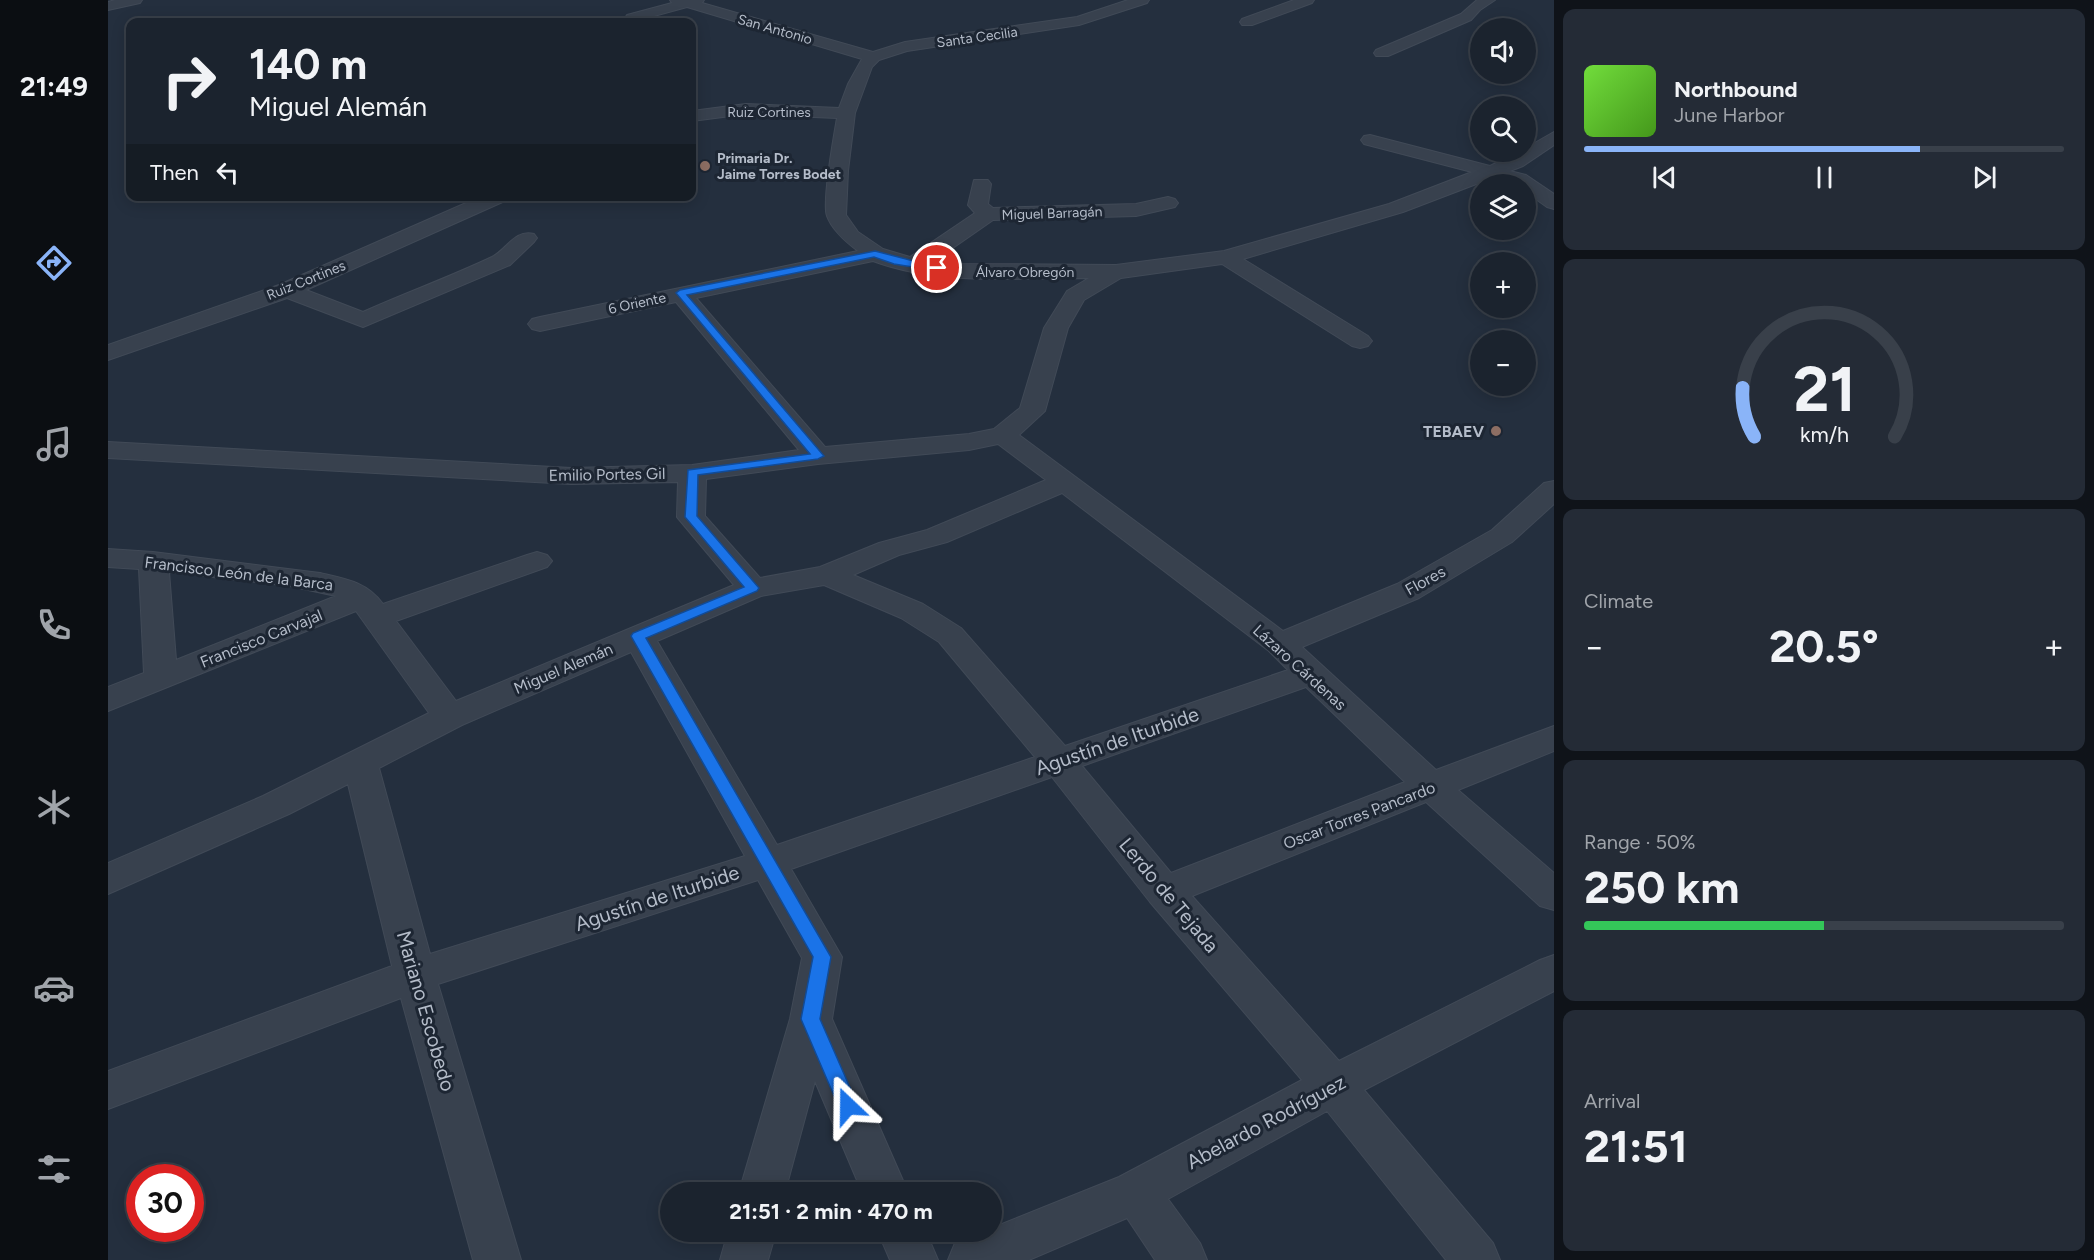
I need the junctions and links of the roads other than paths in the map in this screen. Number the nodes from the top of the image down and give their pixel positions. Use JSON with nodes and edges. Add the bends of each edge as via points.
{"nodes":[{"id":1,"x":135,"y":0,"type":"edge"},
{"id":2,"x":1142,"y":0,"type":"edge"},
{"id":3,"x":1307,"y":0,"type":"edge"},
{"id":4,"x":686,"y":1,"type":"edge"},
{"id":5,"x":1455,"y":2,"type":"dead end"},
{"id":6,"x":1481,"y":3,"type":"edge"},
{"id":7,"x":108,"y":6,"type":"edge"},
{"id":8,"x":632,"y":18,"type":"dead end"},
{"id":9,"x":1247,"y":22,"type":"dead end"},
{"id":10,"x":1382,"y":53,"type":"dead end"},
{"id":11,"x":873,"y":57,"type":"junction"},
{"id":12,"x":846,"y":113,"type":"junction"},
{"id":13,"x":696,"y":115,"type":"edge"},
{"id":14,"x":1554,"y":136,"type":"edge"},
{"id":15,"x":1370,"y":140,"type":"dead end"},
{"id":16,"x":1493,"y":172,"type":"junction"},
{"id":17,"x":981,"y":184,"type":"dead end"},
{"id":18,"x":489,"y":201,"type":"edge"},
{"id":19,"x":1168,"y":202,"type":"dead end"},
{"id":20,"x":1554,"y":203,"type":"edge"},
{"id":21,"x":988,"y":214,"type":"junction"},
{"id":22,"x":527,"y":238,"type":"dead end"},
{"id":23,"x":875,"y":254,"type":"junction"},
{"id":24,"x":1226,"y":257,"type":"junction"},
{"id":25,"x":913,"y":265,"type":"junction"},
{"id":26,"x":1116,"y":272,"type":"junction"},
{"id":27,"x":287,"y":290,"type":"junction"},
{"id":28,"x":680,"y":293,"type":"junction"},
{"id":29,"x":540,"y":324,"type":"dead end"},
{"id":30,"x":1360,"y":341,"type":"dead end"},
{"id":31,"x":108,"y":353,"type":"edge"},
{"id":32,"x":1002,"y":435,"type":"junction"},
{"id":33,"x":108,"y":450,"type":"edge"},
{"id":34,"x":818,"y":456,"type":"junction"},
{"id":35,"x":692,"y":473,"type":"junction"},
{"id":36,"x":1065,"y":482,"type":"junction"},
{"id":37,"x":1554,"y":489,"type":"edge"},
{"id":38,"x":108,"y":558,"type":"edge"},
{"id":39,"x":153,"y":561,"type":"junction"},
{"id":40,"x":537,"y":561,"type":"dead end"},
{"id":41,"x":827,"y":575,"type":"junction"},
{"id":42,"x":753,"y":588,"type":"junction"},
{"id":43,"x":369,"y":607,"type":"junction"},
{"id":44,"x":638,"y":636,"type":"junction"},
{"id":45,"x":1280,"y":644,"type":"junction"},
{"id":46,"x":1310,"y":674,"type":"junction"},
{"id":47,"x":161,"y":679,"type":"junction"},
{"id":48,"x":108,"y":700,"type":"edge"},
{"id":49,"x":450,"y":717,"type":"junction"},
{"id":50,"x":1554,"y":738,"type":"edge"},
{"id":51,"x":360,"y":761,"type":"junction"},
{"id":52,"x":1059,"y":762,"type":"junction"},
{"id":53,"x":1432,"y":787,"type":"junction"},
{"id":54,"x":767,"y":863,"type":"junction"},
{"id":55,"x":108,"y":879,"type":"edge"},
{"id":56,"x":1164,"y":891,"type":"junction"},
{"id":57,"x":1554,"y":895,"type":"edge"},
{"id":58,"x":1554,"y":972,"type":"edge"},
{"id":59,"x":415,"y":975,"type":"junction"},
{"id":60,"x":811,"y":1019,"type":"junction"},
{"id":61,"x":1333,"y":1085,"type":"junction"},
{"id":62,"x":108,"y":1090,"type":"edge"},
{"id":63,"x":765,"y":1182,"type":"edge"},
{"id":64,"x":881,"y":1182,"type":"edge"},
{"id":65,"x":1136,"y":1192,"type":"junction"},
{"id":66,"x":749,"y":1242,"type":"edge"},
{"id":67,"x":906,"y":1242,"type":"edge"},
{"id":68,"x":496,"y":1260,"type":"edge"},
{"id":69,"x":744,"y":1260,"type":"edge"},
{"id":70,"x":914,"y":1260,"type":"edge"},
{"id":71,"x":972,"y":1260,"type":"edge"},
{"id":72,"x":1183,"y":1260,"type":"edge"},
{"id":73,"x":1476,"y":1260,"type":"edge"}],
"edges":[{"from":1,"to":7,"type":"street"},
{"from":2,"to":11,"type":"street","name":"Santa Cecilia","via":[[1079,21],[905,47]]},
{"from":3,"to":9,"type":"street"},
{"from":4,"to":8,"type":"street"},
{"from":4,"to":11,"type":"street","name":"San Antonio"},
{"from":5,"to":6,"type":"street"},
{"from":6,"to":10,"type":"street","via":[[1466,16]]},
{"from":11,"to":12,"type":"street","via":[[865,65]]},
{"from":12,"to":13,"type":"street","name":"Ruiz Cortines","via":[[746,109]]},
{"from":12,"to":23,"type":"street","name":"Álvaro Obregón","via":[[836,215],[851,237]]},
{"from":14,"to":16,"type":"street","name":"Álvaro Obregón","via":[[1516,162]]},
{"from":15,"to":16,"type":"street"},
{"from":16,"to":20,"type":"street","via":[[1519,179]]},
{"from":16,"to":24,"type":"street","name":"Álvaro Obregón","via":[[1396,208]]},
{"from":17,"to":21,"type":"street","via":[[978,205]]},
{"from":18,"to":27,"type":"street","name":"Ruiz Cortines"},
{"from":19,"to":21,"type":"street","name":"Miguel Barragán","via":[[1136,210]]},
{"from":21,"to":25,"type":"street","name":"Miguel Barragán"},
{"from":22,"to":27,"type":"street","via":[[508,263],[363,320]]},
{"from":23,"to":25,"type":"street","name":"Álvaro Obregón"},
{"from":23,"to":28,"type":"street","name":"6 Oriente"},
{"from":24,"to":26,"type":"street","name":"Álvaro Obregón"},
{"from":24,"to":30,"type":"street"},
{"from":25,"to":26,"type":"street","name":"Álvaro Obregón","via":[[960,271]]},
{"from":26,"to":32,"type":"street","name":"Emilio Portes Gil","via":[[1075,296],[1056,328],[1032,411]]},
{"from":27,"to":31,"type":"street","name":"Ruiz Cortines"},
{"from":28,"to":29,"type":"street","name":"6 Oriente"},
{"from":28,"to":34,"type":"street"},
{"from":32,"to":34,"type":"street","name":"Emilio Portes Gil","via":[[969,442]]},
{"from":32,"to":36,"type":"street","name":"Lázaro Cárdenas"},
{"from":33,"to":35,"type":"street","name":"Emilio Portes Gil","via":[[572,476]]},
{"from":34,"to":35,"type":"street","name":"Emilio Portes Gil"},
{"from":35,"to":42,"type":"street","via":[[691,517]]},
{"from":36,"to":41,"type":"street","name":"Miguel Alemán","via":[[937,536],[889,549]]},
{"from":36,"to":45,"type":"street","name":"Lázaro Cárdenas"},
{"from":37,"to":45,"type":"street","name":"Flores","via":[[1502,536],[1408,591]]},
{"from":38,"to":39,"type":"street","name":"Francisco León de la Barca"},
{"from":39,"to":43,"type":"street","name":"Francisco León de la Barca","via":[[345,587]]},
{"from":39,"to":47,"type":"street"},
{"from":40,"to":43,"type":"street","name":"Francisco Carvajal"},
{"from":41,"to":42,"type":"street","name":"Miguel Alemán"},
{"from":41,"to":52,"type":"street","name":"Lerdo de Tejada","via":[[912,611],[950,635]]},
{"from":42,"to":44,"type":"street","name":"Miguel Alemán"},
{"from":43,"to":47,"type":"street","name":"Francisco Carvajal"},
{"from":43,"to":49,"type":"street"},
{"from":44,"to":49,"type":"street","name":"Miguel Alemán"},
{"from":44,"to":54,"type":"street"},
{"from":45,"to":46,"type":"street","name":"Lázaro Cárdenas"},
{"from":46,"to":52,"type":"street","name":"Agustín de Iturbide"},
{"from":46,"to":53,"type":"street","name":"Lázaro Cárdenas"},
{"from":47,"to":48,"type":"street","name":"Francisco Carvajal"},
{"from":49,"to":51,"type":"street","name":"Miguel Alemán"},
{"from":50,"to":53,"type":"street","name":"Oscar Torres Pancardo"},
{"from":51,"to":55,"type":"street","name":"Miguel Alemán","via":[[276,805]]},
{"from":51,"to":59,"type":"street","name":"Mariano Escobedo"},
{"from":52,"to":54,"type":"street","name":"Agustín de Iturbide"},
{"from":52,"to":56,"type":"street","name":"Lerdo de Tejada"},
{"from":53,"to":56,"type":"street","name":"Oscar Torres Pancardo"},
{"from":53,"to":57,"type":"street","name":"Lázaro Cárdenas"},
{"from":54,"to":59,"type":"street","name":"Agustín de Iturbide"},
{"from":54,"to":60,"type":"street","via":[[822,957]]},
{"from":56,"to":61,"type":"street","name":"Lerdo de Tejada"},
{"from":58,"to":61,"type":"street","name":"Abelardo Rodríguez"},
{"from":59,"to":62,"type":"street","name":"Agustín de Iturbide"},
{"from":59,"to":68,"type":"street","name":"Mariano Escobedo"},
{"from":60,"to":63,"type":"street"},
{"from":60,"to":64,"type":"street"},
{"from":61,"to":65,"type":"street","name":"Abelardo Rodríguez"},
{"from":61,"to":73,"type":"street","name":"Lerdo de Tejada"},
{"from":65,"to":71,"type":"street","name":"Abelardo Rodríguez"},
{"from":65,"to":72,"type":"street"},
{"from":66,"to":69,"type":"street"},
{"from":67,"to":70,"type":"street"}]}
